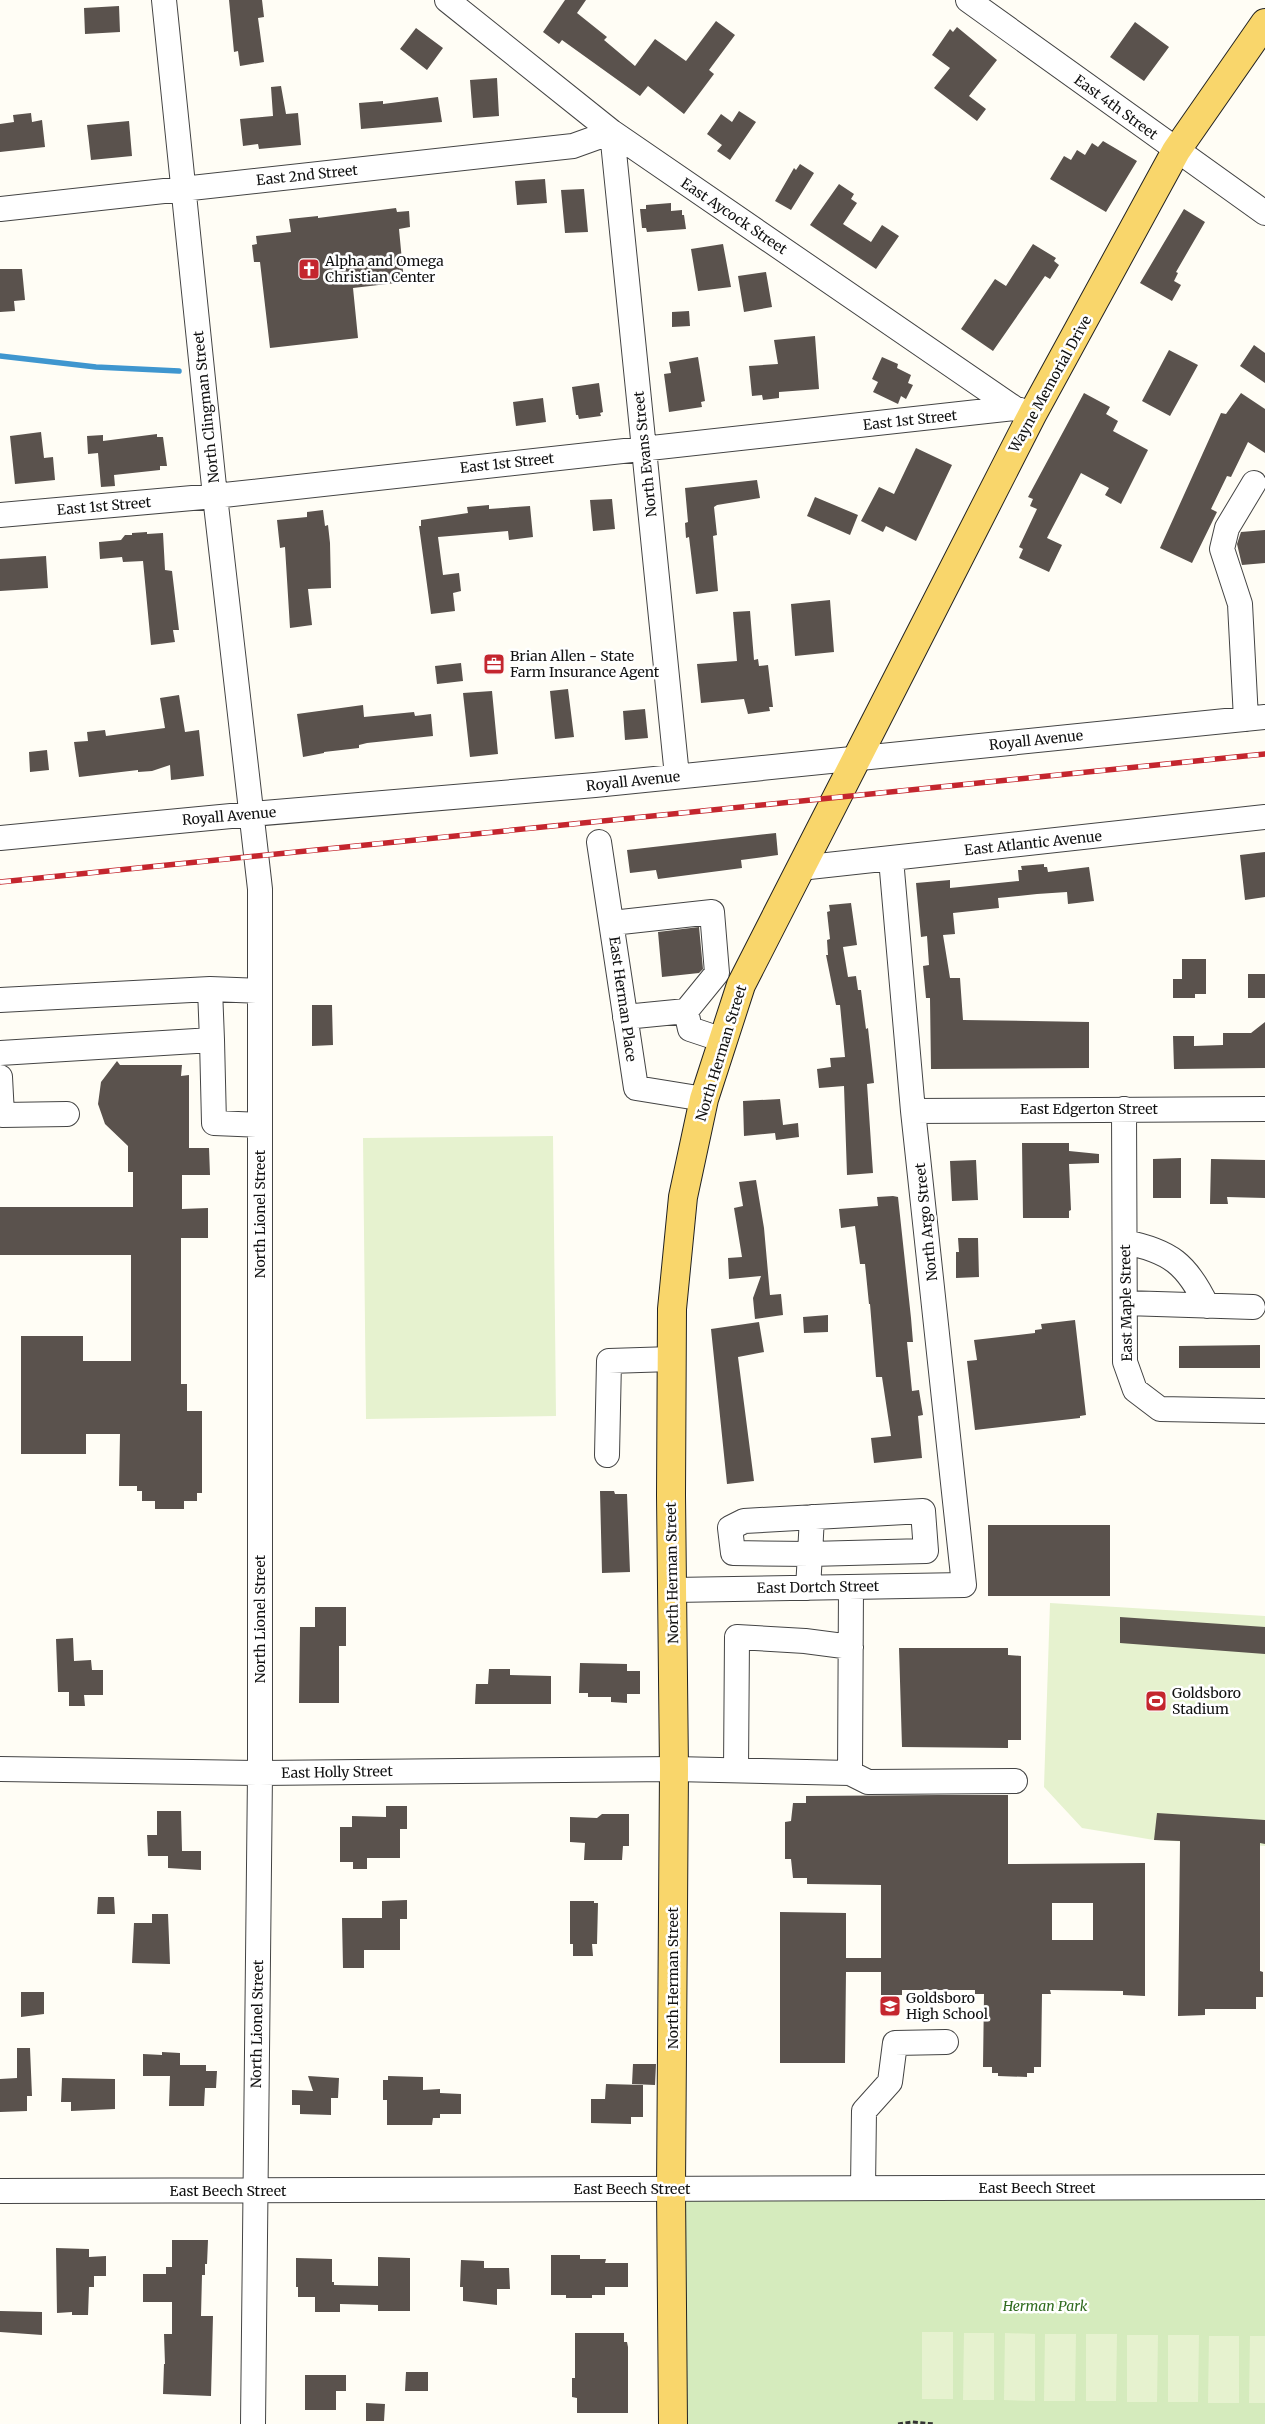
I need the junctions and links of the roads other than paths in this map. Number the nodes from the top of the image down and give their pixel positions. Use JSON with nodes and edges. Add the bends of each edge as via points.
{"nodes":[{"id":1,"x":164,"y":0,"type":"edge"},
{"id":2,"x":447,"y":0,"type":"edge"},
{"id":3,"x":968,"y":0,"type":"edge"},
{"id":4,"x":1265,"y":23,"type":"edge"},
{"id":5,"x":612,"y":132,"type":"junction"},
{"id":6,"x":1176,"y":151,"type":"junction"},
{"id":7,"x":183,"y":189,"type":"junction"},
{"id":8,"x":0,"y":209,"type":"edge"},
{"id":9,"x":1265,"y":213,"type":"edge"},
{"id":10,"x":1023,"y":410,"type":"junction"},
{"id":11,"x":644,"y":448,"type":"junction"},
{"id":12,"x":1254,"y":483,"type":"dead end"},
{"id":13,"x":215,"y":496,"type":"junction"},
{"id":14,"x":0,"y":515,"type":"edge"},
{"id":15,"x":1256,"y":718,"type":"edge"},
{"id":16,"x":858,"y":758,"type":"junction"},
{"id":17,"x":677,"y":776,"type":"junction"},
{"id":18,"x":252,"y":814,"type":"junction"},
{"id":19,"x":1265,"y":817,"type":"edge"},
{"id":20,"x":0,"y":838,"type":"edge"},
{"id":21,"x":599,"y":842,"type":"dead end"},
{"id":22,"x":891,"y":859,"type":"junction"},
{"id":23,"x":800,"y":868,"type":"junction"},
{"id":24,"x":612,"y":922,"type":"junction"},
{"id":25,"x":210,"y":989,"type":"junction"},
{"id":26,"x":260,"y":991,"type":"junction"},
{"id":27,"x":0,"y":1000,"type":"edge"},
{"id":28,"x":686,"y":1011,"type":"junction"},
{"id":29,"x":626,"y":1017,"type":"junction"},
{"id":30,"x":212,"y":1040,"type":"junction"},
{"id":31,"x":723,"y":1040,"type":"junction"},
{"id":32,"x":0,"y":1053,"type":"edge"},
{"id":33,"x":0,"y":1077,"type":"edge"},
{"id":34,"x":704,"y":1099,"type":"junction"},
{"id":35,"x":1124,"y":1109,"type":"junction"},
{"id":36,"x":1265,"y":1109,"type":"edge"},
{"id":37,"x":913,"y":1111,"type":"junction"},
{"id":38,"x":67,"y":1114,"type":"dead end"},
{"id":39,"x":260,"y":1125,"type":"junction"},
{"id":40,"x":1125,"y":1242,"type":"junction"},
{"id":41,"x":1125,"y":1303,"type":"junction"},
{"id":42,"x":1207,"y":1306,"type":"junction"},
{"id":43,"x":1253,"y":1307,"type":"dead end"},
{"id":44,"x":672,"y":1359,"type":"junction"},
{"id":45,"x":1265,"y":1411,"type":"edge"},
{"id":46,"x":607,"y":1455,"type":"dead end"},
{"id":47,"x":957,"y":1508,"type":"junction"},
{"id":48,"x":924,"y":1512,"type":"junction"},
{"id":49,"x":812,"y":1517,"type":"junction"},
{"id":50,"x":810,"y":1554,"type":"junction"},
{"id":51,"x":964,"y":1585,"type":"joint"},
{"id":52,"x":851,"y":1587,"type":"junction"},
{"id":53,"x":808,"y":1588,"type":"junction"},
{"id":54,"x":673,"y":1590,"type":"junction"},
{"id":55,"x":851,"y":1647,"type":"junction"},
{"id":56,"x":0,"y":1769,"type":"edge"},
{"id":57,"x":674,"y":1769,"type":"junction"},
{"id":58,"x":736,"y":1770,"type":"junction"},
{"id":59,"x":260,"y":1773,"type":"junction"},
{"id":60,"x":850,"y":1773,"type":"junction"},
{"id":61,"x":1015,"y":1781,"type":"dead end"},
{"id":62,"x":946,"y":2042,"type":"dead end"},
{"id":63,"x":1265,"y":2187,"type":"edge"},
{"id":64,"x":864,"y":2188,"type":"junction"},
{"id":65,"x":671,"y":2189,"type":"junction"},
{"id":66,"x":0,"y":2191,"type":"edge"},
{"id":67,"x":255,"y":2191,"type":"junction"},
{"id":68,"x":253,"y":2424,"type":"edge"},
{"id":69,"x":673,"y":2424,"type":"edge"}],
"edges":[{"from":1,"to":7,"type":"street","name":"North Clingman Street"},
{"from":2,"to":5,"type":"street","name":"East Aycock Street"},
{"from":3,"to":6,"type":"street","name":"East 4th Street"},
{"from":4,"to":6,"type":"main road","name":"Wayne Memorial Drive"},
{"from":5,"to":7,"type":"street","name":"East 2nd Street","via":[[573,146]]},
{"from":5,"to":10,"type":"street","name":"East Aycock Street"},
{"from":5,"to":11,"type":"street","name":"North Evans Street"},
{"from":6,"to":9,"type":"street","name":"East 4th Street"},
{"from":6,"to":10,"type":"main road","name":"Wayne Memorial Drive"},
{"from":7,"to":8,"type":"street","name":"East 2nd Street"},
{"from":7,"to":13,"type":"street","name":"North Clingman Street"},
{"from":10,"to":11,"type":"street","name":"East 1st Street"},
{"from":10,"to":16,"type":"main road","name":"Wayne Memorial Drive"},
{"from":11,"to":13,"type":"street","name":"East 1st Street"},
{"from":11,"to":17,"type":"street","name":"North Evans Street"},
{"from":12,"to":15,"type":"street","via":[[1226,528],[1222,549],[1240,604]]},
{"from":13,"to":14,"type":"street","name":"East 1st Street"},
{"from":13,"to":18,"type":"street","name":"North Clingman Street"},
{"from":15,"to":16,"type":"street","name":"Royall Avenue"},
{"from":16,"to":17,"type":"street","name":"Royall Avenue"},
{"from":16,"to":23,"type":"main road","name":"North Herman Street"},
{"from":17,"to":18,"type":"street","name":"Royall Avenue"},
{"from":18,"to":20,"type":"street","name":"Royall Avenue"},
{"from":18,"to":26,"type":"street","name":"North Lionel Street","via":[[260,888]]},
{"from":19,"to":22,"type":"street","name":"East Atlantic Avenue"},
{"from":21,"to":24,"type":"street","name":"East Herman Place"},
{"from":22,"to":23,"type":"street","name":"East Atlantic Avenue"},
{"from":22,"to":37,"type":"street","name":"North Argo Street"},
{"from":23,"to":31,"type":"main road","name":"North Herman Street","via":[[741,985]]},
{"from":24,"to":28,"type":"street","via":[[712,912],[717,973]]},
{"from":24,"to":29,"type":"street","name":"East Herman Place"},
{"from":25,"to":26,"type":"street"},
{"from":25,"to":27,"type":"street"},
{"from":25,"to":30,"type":"street"},
{"from":26,"to":39,"type":"street","name":"North Lionel Street"},
{"from":28,"to":29,"type":"street"},
{"from":28,"to":31,"type":"street","via":[[690,1029]]},
{"from":29,"to":34,"type":"street","name":"East Herman Place","via":[[636,1088]]},
{"from":30,"to":32,"type":"street"},
{"from":30,"to":39,"type":"street","via":[[214,1123]]},
{"from":31,"to":34,"type":"main road","name":"North Herman Street"},
{"from":33,"to":38,"type":"street","via":[[2,1115]]},
{"from":34,"to":44,"type":"main road","name":"North Herman Street","via":[[683,1196],[672,1309]]},
{"from":35,"to":36,"type":"street","name":"East Edgerton Street"},
{"from":35,"to":37,"type":"street","name":"East Edgerton Street"},
{"from":35,"to":40,"type":"street","name":"East Maple Street"},
{"from":37,"to":47,"type":"street","name":"North Argo Street"},
{"from":39,"to":59,"type":"street","name":"North Lionel Street"},
{"from":40,"to":41,"type":"street","name":"East Maple Street"},
{"from":40,"to":42,"type":"street","via":[[1152,1248],[1174,1259],[1196,1283]]},
{"from":41,"to":42,"type":"street"},
{"from":41,"to":45,"type":"street","name":"East Maple Street","via":[[1125,1362],[1135,1390],[1160,1409]]},
{"from":42,"to":43,"type":"street"},
{"from":44,"to":46,"type":"street","via":[[609,1361]]},
{"from":44,"to":54,"type":"main road","name":"North Herman Street"},
{"from":47,"to":48,"type":"street"},
{"from":47,"to":51,"type":"street","name":"North Argo Street"},
{"from":48,"to":49,"type":"street"},
{"from":48,"to":50,"type":"street","via":[[926,1551]]},
{"from":49,"to":50,"type":"street"},
{"from":49,"to":50,"type":"street","via":[[744,1521],[730,1528],[733,1553]]},
{"from":50,"to":53,"type":"street"},
{"from":51,"to":52,"type":"street","name":"East Dortch Street"},
{"from":52,"to":53,"type":"street","name":"East Dortch Street"},
{"from":52,"to":55,"type":"street"},
{"from":53,"to":54,"type":"street","name":"East Dortch Street"},
{"from":54,"to":57,"type":"main road","name":"North Herman Street"},
{"from":55,"to":58,"type":"street","via":[[736,1637]]},
{"from":55,"to":60,"type":"street"},
{"from":56,"to":59,"type":"street","name":"East Holly Street"},
{"from":57,"to":58,"type":"street","name":"East Holly Street"},
{"from":57,"to":59,"type":"street","name":"East Holly Street"},
{"from":57,"to":65,"type":"main road","name":"North Herman Street"},
{"from":58,"to":60,"type":"street","name":"East Holly Street"},
{"from":59,"to":67,"type":"street","name":"North Lionel Street"},
{"from":60,"to":61,"type":"street","name":"East Holly Street","via":[[868,1782]]},
{"from":62,"to":64,"type":"street","via":[[895,2043],[890,2082],[864,2111]]},
{"from":63,"to":64,"type":"street","name":"East Beech Street"},
{"from":64,"to":65,"type":"street","name":"East Beech Street"},
{"from":65,"to":67,"type":"street","name":"East Beech Street"},
{"from":65,"to":69,"type":"main road","name":"North Herman Street"},
{"from":66,"to":67,"type":"street","name":"East Beech Street"},
{"from":67,"to":68,"type":"street","name":"North Lionel Street"}]}
